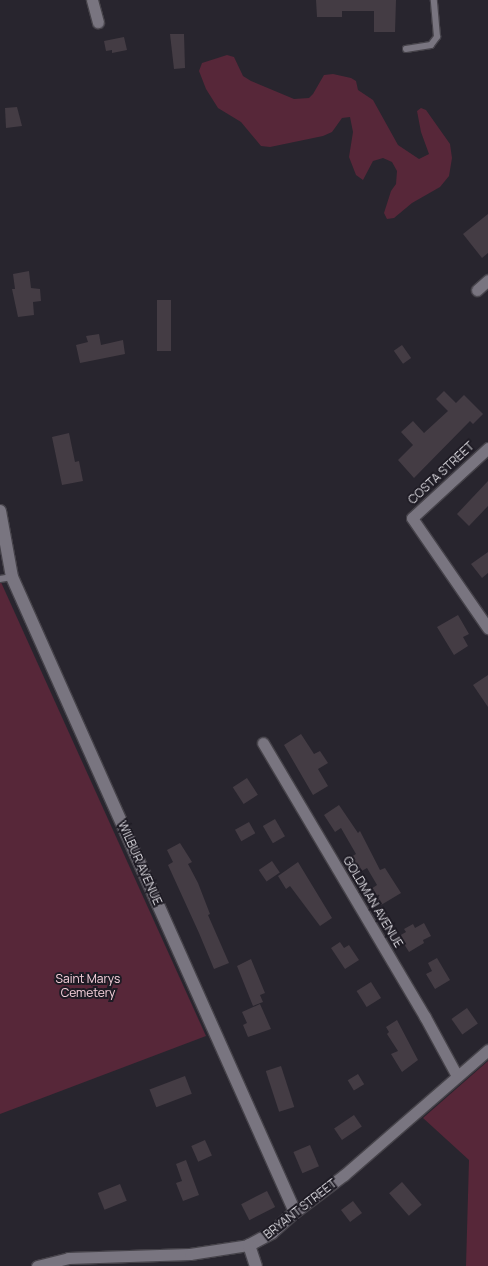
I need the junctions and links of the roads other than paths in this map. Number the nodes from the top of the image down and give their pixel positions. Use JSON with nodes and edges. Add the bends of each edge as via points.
{"nodes":[{"id":1,"x":92,"y":0,"type":"edge"},
{"id":2,"x":434,"y":0,"type":"edge"},
{"id":3,"x":98,"y":22,"type":"dead end"},
{"id":4,"x":406,"y":49,"type":"dead end"},
{"id":5,"x":488,"y":280,"type":"edge"},
{"id":6,"x":478,"y":290,"type":"dead end"},
{"id":7,"x":488,"y":448,"type":"edge"},
{"id":8,"x":0,"y":510,"type":"edge"},
{"id":9,"x":0,"y":515,"type":"edge"},
{"id":10,"x":6,"y":578,"type":"edge"},
{"id":11,"x":488,"y":628,"type":"edge"},
{"id":12,"x":263,"y":743,"type":"dead end"},
{"id":13,"x":488,"y":1050,"type":"edge"},
{"id":14,"x":457,"y":1076,"type":"junction"},
{"id":15,"x":295,"y":1212,"type":"junction"},
{"id":16,"x":249,"y":1245,"type":"junction"},
{"id":17,"x":37,"y":1266,"type":"edge"},
{"id":18,"x":256,"y":1266,"type":"edge"}],
"edges":[{"from":1,"to":3,"type":"street"},
{"from":2,"to":4,"type":"lane","via":[[437,37],[431,45]]},
{"from":5,"to":6,"type":"street"},
{"from":7,"to":11,"type":"street","name":"COSTA STREET","via":[[412,518]]},
{"from":8,"to":9,"type":"street","name":"WILBUR AVENUE"},
{"from":9,"to":10,"type":"street","name":"WILBUR AVENUE"},
{"from":10,"to":15,"type":"street","name":"WILBUR AVENUE"},
{"from":12,"to":14,"type":"street","name":"GOLDMAN AVENUE","via":[[426,1017]]},
{"from":13,"to":14,"type":"street","name":"BRYANT STREET"},
{"from":14,"to":15,"type":"street","name":"BRYANT STREET","via":[[344,1175]]},
{"from":15,"to":16,"type":"street","name":"BRYANT STREET","via":[[272,1232]]},
{"from":16,"to":17,"type":"street","name":"BRYANT STREET","via":[[190,1254],[68,1258]]},
{"from":16,"to":18,"type":"street"}]}
